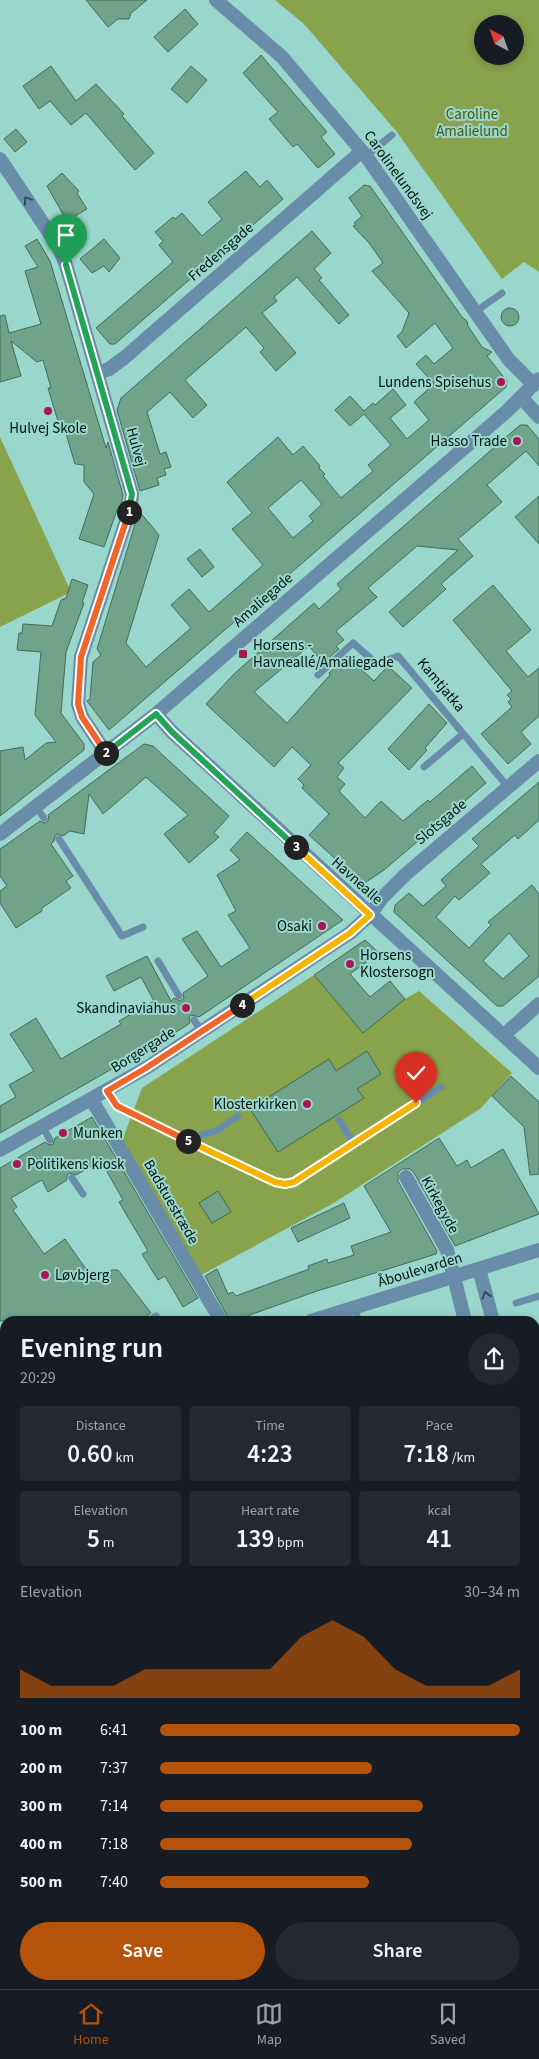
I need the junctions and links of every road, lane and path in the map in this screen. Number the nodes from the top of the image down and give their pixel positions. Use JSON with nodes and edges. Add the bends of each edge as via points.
{"nodes":[{"id":1,"x":216,"y":0,"type":"edge"},
{"id":2,"x":392,"y":135,"type":"dead end"},
{"id":3,"x":364,"y":154,"type":"junction"},
{"id":4,"x":0,"y":159,"type":"edge"},
{"id":5,"x":502,"y":293,"type":"dead end"},
{"id":6,"x":475,"y":312,"type":"junction"},
{"id":7,"x":99,"y":373,"type":"junction"},
{"id":8,"x":536,"y":382,"type":"edge"},
{"id":9,"x":522,"y":398,"type":"junction"},
{"id":10,"x":539,"y":417,"type":"edge"},
{"id":11,"x":318,"y":675,"type":"dead end"},
{"id":12,"x":156,"y":714,"type":"junction"},
{"id":13,"x":463,"y":734,"type":"junction"},
{"id":14,"x":106,"y":753,"type":"junction"},
{"id":15,"x":539,"y":761,"type":"edge"},
{"id":16,"x":424,"y":767,"type":"dead end"},
{"id":17,"x":508,"y":787,"type":"junction"},
{"id":18,"x":0,"y":834,"type":"edge"},
{"id":19,"x":58,"y":839,"type":"dead end"},
{"id":20,"x":370,"y":915,"type":"junction"},
{"id":21,"x":143,"y":927,"type":"dead end"},
{"id":22,"x":158,"y":961,"type":"dead end"},
{"id":23,"x":179,"y":996,"type":"dead end"},
{"id":24,"x":539,"y":1004,"type":"edge"},
{"id":25,"x":194,"y":1020,"type":"dead end"},
{"id":26,"x":202,"y":1032,"type":"junction"},
{"id":27,"x":504,"y":1035,"type":"junction"},
{"id":28,"x":539,"y":1068,"type":"edge"},
{"id":29,"x":441,"y":1087,"type":"dead end"},
{"id":30,"x":107,"y":1091,"type":"junction"},
{"id":31,"x":92,"y":1100,"type":"junction"},
{"id":32,"x":238,"y":1116,"type":"dead end"},
{"id":33,"x":338,"y":1120,"type":"dead end"},
{"id":34,"x":43,"y":1127,"type":"junction"},
{"id":35,"x":50,"y":1140,"type":"dead end"},
{"id":36,"x":185,"y":1140,"type":"junction"},
{"id":37,"x":354,"y":1144,"type":"junction"},
{"id":38,"x":0,"y":1150,"type":"edge"},
{"id":39,"x":406,"y":1177,"type":"dead end"},
{"id":40,"x":72,"y":1178,"type":"dead end"},
{"id":41,"x":82,"y":1194,"type":"dead end"},
{"id":42,"x":539,"y":1250,"type":"edge"},
{"id":43,"x":479,"y":1269,"type":"junction"},
{"id":44,"x":454,"y":1277,"type":"junction"},
{"id":45,"x":539,"y":1296,"type":"edge"},
{"id":46,"x":516,"y":1303,"type":"dead end"},
{"id":47,"x":354,"y":1306,"type":"junction"},
{"id":48,"x":218,"y":1316,"type":"edge"},
{"id":49,"x":325,"y":1316,"type":"edge"},
{"id":50,"x":357,"y":1316,"type":"edge"},
{"id":51,"x":464,"y":1316,"type":"edge"},
{"id":52,"x":491,"y":1316,"type":"edge"}],
"edges":[{"from":1,"to":3,"type":"street","name":"Carolinelundsvej","via":[[282,57]]},
{"from":2,"to":3,"type":"lane"},
{"from":3,"to":6,"type":"street","name":"Carolinelundsvej"},
{"from":3,"to":7,"type":"street","name":"Fredensgade","via":[[124,358]]},
{"from":7,"to":4,"type":"street","name":"Hulvej","one_way":true,"via":[[58,246]]},
{"from":5,"to":6,"type":"lane"},
{"from":6,"to":8,"type":"street","name":"Carolinelundsvej","via":[[509,360]]},
{"from":7,"to":14,"type":"street","name":"Hulvej","via":[[132,494],[131,506],[81,657],[78,704],[82,717]]},
{"from":8,"to":9,"type":"street","name":"Amaliegade"},
{"from":9,"to":10,"type":"street"},
{"from":9,"to":12,"type":"street","name":"Amaliegade"},
{"from":11,"to":13,"type":"lane","name":"Kamtjatka","via":[[353,643],[376,664],[398,656]]},
{"from":12,"to":14,"type":"street","name":"Amaliegade"},
{"from":12,"to":20,"type":"street","name":"Havnealle"},
{"from":13,"to":16,"type":"lane"},
{"from":13,"to":17,"type":"lane","name":"Kamtjatka"},
{"from":14,"to":18,"type":"street","name":"Amaliegade","via":[[40,812]]},
{"from":15,"to":17,"type":"street","name":"Slotsgade"},
{"from":17,"to":20,"type":"street","name":"Slotsgade","via":[[406,874]]},
{"from":19,"to":21,"type":"lane","via":[[122,936]]},
{"from":20,"to":26,"type":"street","name":"Borgergade","via":[[350,933]]},
{"from":20,"to":27,"type":"street","name":"Havnealle"},
{"from":22,"to":23,"type":"lane"},
{"from":24,"to":27,"type":"street"},
{"from":25,"to":26,"type":"lane"},
{"from":26,"to":30,"type":"street","name":"Borgergade"},
{"from":27,"to":28,"type":"street","name":"Havnealle"},
{"from":29,"to":37,"type":"lane"},
{"from":30,"to":31,"type":"street","name":"Borgergade"},
{"from":30,"to":36,"type":"lane","via":[[117,1106]]},
{"from":31,"to":34,"type":"street","name":"Borgergade"},
{"from":31,"to":48,"type":"street","name":"Badstuestræde"},
{"from":32,"to":36,"type":"lane","via":[[218,1130]]},
{"from":33,"to":37,"type":"lane"},
{"from":34,"to":35,"type":"lane"},
{"from":34,"to":38,"type":"street","name":"Borgergade"},
{"from":36,"to":37,"type":"lane","via":[[285,1184],[294,1182]]},
{"from":39,"to":44,"type":"street","name":"Kirkegyde","via":[[447,1250]]},
{"from":40,"to":41,"type":"lane"},
{"from":42,"to":43,"type":"street","name":"Åboulevarden"},
{"from":43,"to":44,"type":"street","name":"Åboulevarden"},
{"from":52,"to":43,"type":"street","one_way":true},
{"from":44,"to":47,"type":"street","name":"Åboulevarden"},
{"from":44,"to":51,"type":"street","name":"Kirkegyde"},
{"from":45,"to":46,"type":"lane"},
{"from":47,"to":49,"type":"street","name":"Åboulevarden"},
{"from":47,"to":50,"type":"lane"}]}
